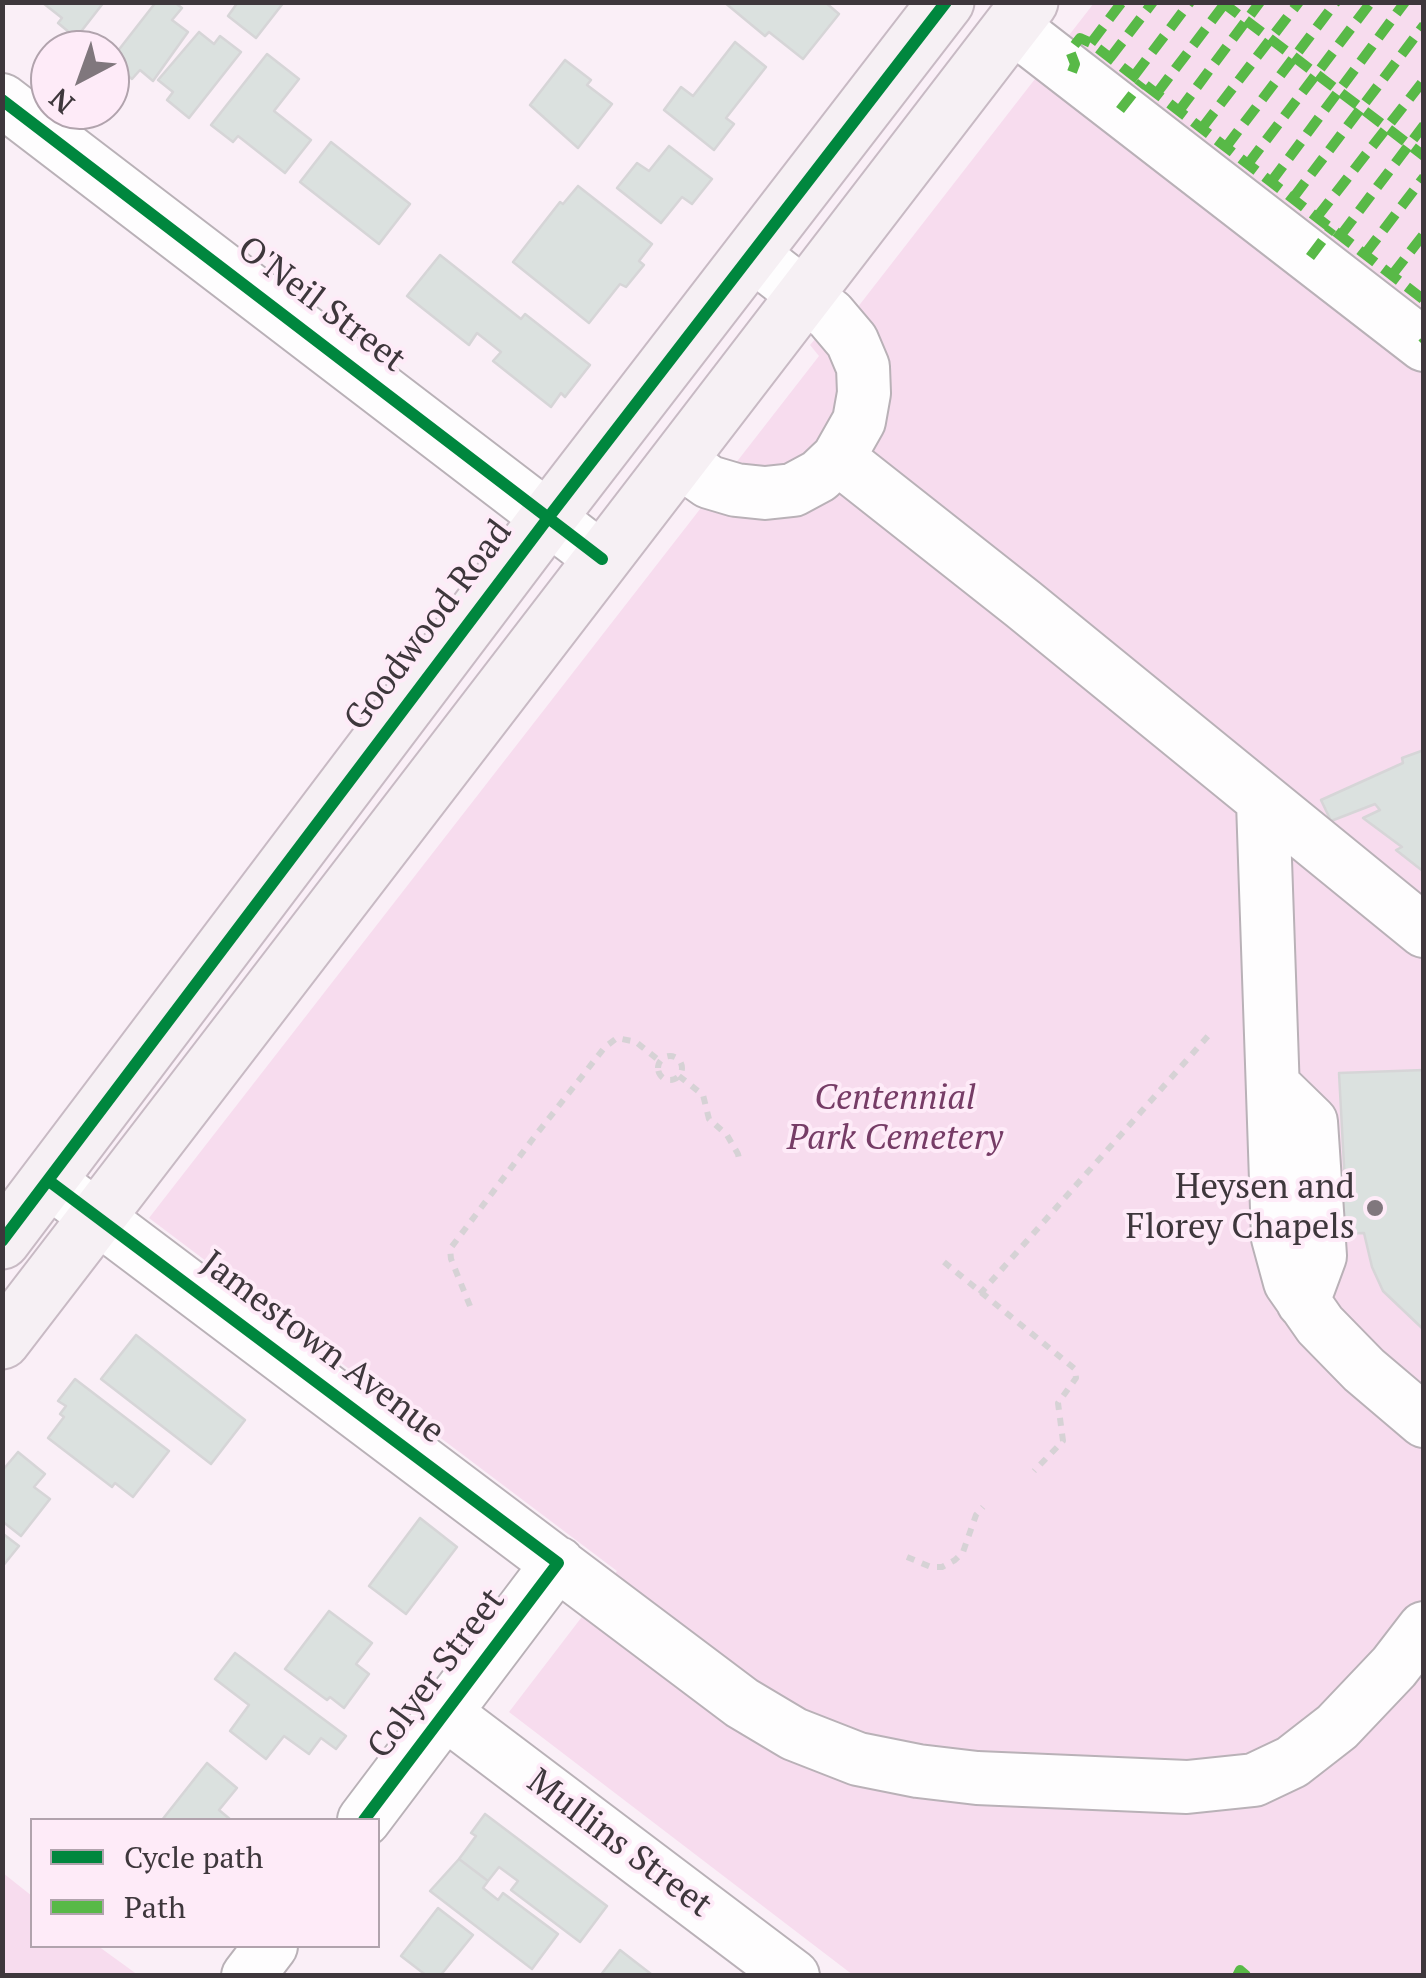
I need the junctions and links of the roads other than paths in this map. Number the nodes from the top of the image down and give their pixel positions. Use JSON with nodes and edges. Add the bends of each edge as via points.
{"nodes":[{"id":1,"x":941,"y":4,"type":"edge"},
{"id":2,"x":1021,"y":14,"type":"edge"},
{"id":3,"x":2,"y":100,"type":"edge"},
{"id":4,"x":752,"y":254,"type":"junction"},
{"id":5,"x":805,"y":296,"type":"junction"},
{"id":6,"x":1424,"y":345,"type":"edge"},
{"id":7,"x":838,"y":458,"type":"junction"},
{"id":8,"x":678,"y":460,"type":"junction"},
{"id":9,"x":548,"y":518,"type":"junction"},
{"id":10,"x":602,"y":559,"type":"junction"},
{"id":11,"x":1263,"y":802,"type":"junction"},
{"id":12,"x":1424,"y":931,"type":"edge"},
{"id":13,"x":49,"y":1181,"type":"junction"},
{"id":14,"x":98,"y":1216,"type":"junction"},
{"id":15,"x":2,"y":1241,"type":"edge"},
{"id":16,"x":2,"y":1341,"type":"edge"},
{"id":17,"x":1424,"y":1420,"type":"edge"},
{"id":18,"x":558,"y":1562,"type":"junction"},
{"id":19,"x":1414,"y":1662,"type":"edge"},
{"id":20,"x":445,"y":1713,"type":"junction"},
{"id":21,"x":366,"y":1818,"type":"edge"},
{"id":22,"x":269,"y":1948,"type":"edge"},
{"id":23,"x":248,"y":1976,"type":"edge"},
{"id":24,"x":793,"y":1976,"type":"edge"}],
"edges":[{"from":1,"to":4,"type":"main road","name":"Goodwood Road"},
{"from":2,"to":5,"type":"main road"},
{"from":2,"to":6,"type":"street"},
{"from":3,"to":9,"type":"street","name":"O'Neil Street"},
{"from":4,"to":5,"type":"street"},
{"from":4,"to":9,"type":"main road","name":"Goodwood Road"},
{"from":5,"to":7,"type":"street","via":[[833,318],[863,367],[860,421]]},
{"from":5,"to":8,"type":"main road"},
{"from":7,"to":8,"type":"street","via":[[793,490],[765,492],[709,482]]},
{"from":7,"to":11,"type":"street"},
{"from":8,"to":10,"type":"main road"},
{"from":9,"to":10,"type":"street","name":"O'Neil Street"},
{"from":9,"to":13,"type":"main road","name":"Goodwood Road"},
{"from":10,"to":14,"type":"main road"},
{"from":11,"to":12,"type":"street"},
{"from":11,"to":17,"type":"street","via":[[1278,1238],[1290,1282],[1320,1326]]},
{"from":13,"to":14,"type":"street","name":"Jamestown Avenue"},
{"from":13,"to":15,"type":"main road","name":"Goodwood Road"},
{"from":14,"to":16,"type":"main road"},
{"from":14,"to":18,"type":"street","name":"Jamestown Avenue"},
{"from":18,"to":19,"type":"street","name":"Jamestown Avenue","via":[[794,1734],[858,1759],[918,1772],[1187,1787],[1254,1780],[1292,1762]]},
{"from":18,"to":20,"type":"street","name":"Colyer Street"},
{"from":20,"to":21,"type":"street","name":"Colyer Street"},
{"from":20,"to":24,"type":"street","name":"Mullins Street"},
{"from":22,"to":23,"type":"street"}]}
